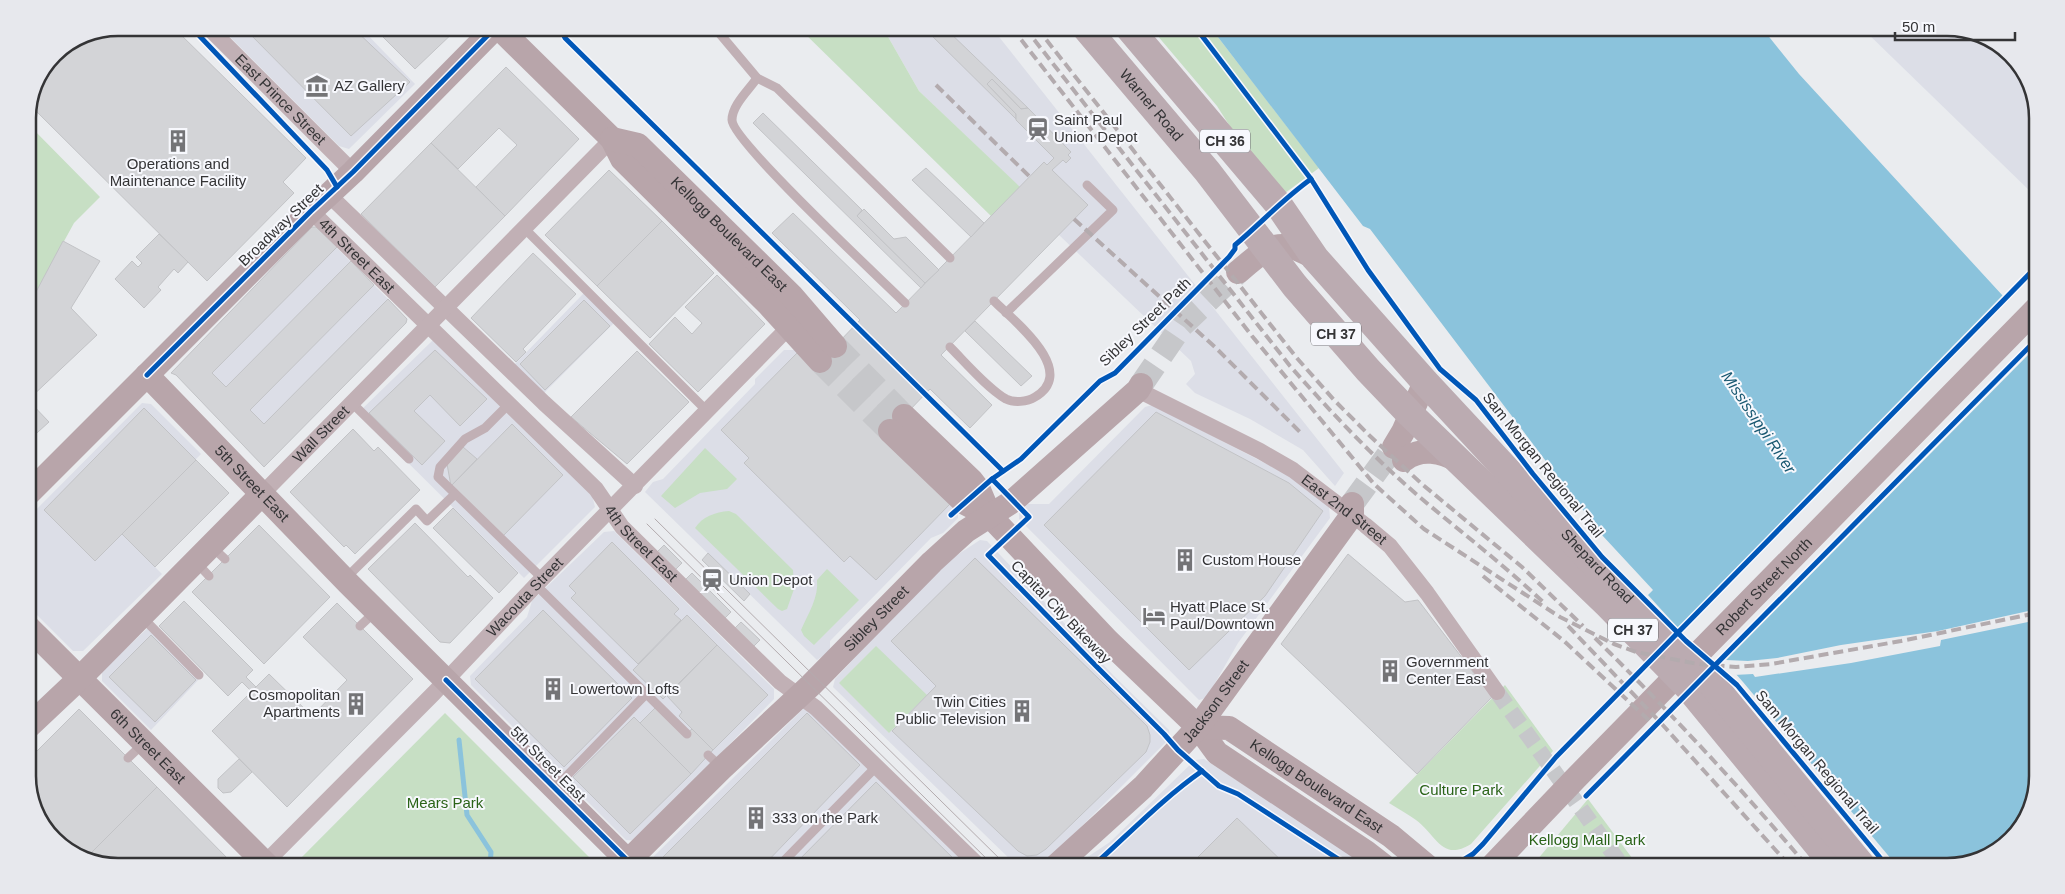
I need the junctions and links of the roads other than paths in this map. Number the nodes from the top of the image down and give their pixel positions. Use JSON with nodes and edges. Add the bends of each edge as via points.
{"nodes":[{"id":1,"x":217,"y":36,"type":"edge"},
{"id":2,"x":489,"y":36,"type":"edge"},
{"id":3,"x":505,"y":36,"type":"edge"},
{"id":4,"x":722,"y":36,"type":"edge"},
{"id":5,"x":1093,"y":36,"type":"edge"},
{"id":6,"x":1136,"y":36,"type":"edge"},
{"id":7,"x":758,"y":78,"type":"junction"},
{"id":8,"x":612,"y":139,"type":"junction"},
{"id":9,"x":353,"y":172,"type":"junction"},
{"id":10,"x":1087,"y":185,"type":"dead end"},
{"id":11,"x":329,"y":195,"type":"junction"},
{"id":12,"x":311,"y":211,"type":"junction"},
{"id":13,"x":524,"y":228,"type":"junction"},
{"id":14,"x":1267,"y":249,"type":"junction"},
{"id":15,"x":950,"y":258,"type":"dead end"},
{"id":16,"x":1315,"y":258,"type":"junction"},
{"id":17,"x":1238,"y":272,"type":"tunnel mouth"},
{"id":18,"x":792,"y":296,"type":"junction"},
{"id":19,"x":994,"y":301,"type":"dead end"},
{"id":20,"x":905,"y":303,"type":"dead end"},
{"id":21,"x":446,"y":307,"type":"junction"},
{"id":22,"x":1006,"y":313,"type":"junction"},
{"id":23,"x":2029,"y":316,"type":"edge"},
{"id":24,"x":427,"y":326,"type":"junction"},
{"id":25,"x":789,"y":327,"type":"junction"},
{"id":26,"x":950,"y":347,"type":"dead end"},
{"id":27,"x":147,"y":375,"type":"junction"},
{"id":28,"x":1425,"y":382,"type":"junction"},
{"id":29,"x":1140,"y":388,"type":"joint"},
{"id":30,"x":352,"y":403,"type":"junction"},
{"id":31,"x":509,"y":404,"type":"junction"},
{"id":32,"x":707,"y":411,"type":"junction"},
{"id":33,"x":1410,"y":414,"type":"junction"},
{"id":34,"x":897,"y":423,"type":"tunnel mouth"},
{"id":35,"x":409,"y":459,"type":"dead end"},
{"id":36,"x":1463,"y":464,"type":"junction"},
{"id":37,"x":36,"y":486,"type":"edge"},
{"id":38,"x":635,"y":486,"type":"junction"},
{"id":39,"x":262,"y":494,"type":"junction"},
{"id":40,"x":455,"y":494,"type":"junction"},
{"id":41,"x":611,"y":509,"type":"junction"},
{"id":42,"x":1356,"y":510,"type":"junction"},
{"id":43,"x":990,"y":516,"type":"junction"},
{"id":44,"x":345,"y":580,"type":"junction"},
{"id":45,"x":539,"y":582,"type":"junction"},
{"id":46,"x":141,"y":616,"type":"junction"},
{"id":47,"x":36,"y":635,"type":"edge"},
{"id":48,"x":199,"y":675,"type":"dead end"},
{"id":49,"x":80,"y":678,"type":"junction"},
{"id":50,"x":446,"y":680,"type":"junction"},
{"id":51,"x":1497,"y":692,"type":"tunnel mouth"},
{"id":52,"x":646,"y":694,"type":"junction"},
{"id":53,"x":800,"y":695,"type":"junction"},
{"id":54,"x":36,"y":719,"type":"edge"},
{"id":55,"x":1198,"y":726,"type":"junction"},
{"id":56,"x":687,"y":734,"type":"dead end"},
{"id":57,"x":876,"y":767,"type":"junction"},
{"id":58,"x":554,"y":788,"type":"junction"},
{"id":59,"x":256,"y":858,"type":"edge"},
{"id":60,"x":273,"y":858,"type":"edge"},
{"id":61,"x":621,"y":858,"type":"edge"},
{"id":62,"x":634,"y":858,"type":"edge"},
{"id":63,"x":787,"y":858,"type":"edge"},
{"id":64,"x":971,"y":858,"type":"edge"},
{"id":65,"x":1065,"y":858,"type":"edge"},
{"id":66,"x":1374,"y":858,"type":"edge"},
{"id":67,"x":1417,"y":858,"type":"edge"},
{"id":68,"x":1500,"y":858,"type":"edge"},
{"id":69,"x":1828,"y":858,"type":"edge"},
{"id":70,"x":1855,"y":858,"type":"edge"}],
"edges":[{"from":1,"to":9,"type":"street","name":"East Prince Street"},
{"from":2,"to":9,"type":"main road","name":"Broadway Street"},
{"from":3,"to":8,"type":"main road","name":"Kellogg Boulevard East"},
{"from":4,"to":7,"type":"lane"},
{"from":5,"to":14,"type":"highway","name":"Warner Road","number":"CH 36"},
{"from":6,"to":16,"type":"highway","number":"CH 36","via":[[1278,204]]},
{"from":7,"to":15,"type":"lane","via":[[777,88]]},
{"from":7,"to":20,"type":"lane","via":[[734,110],[732,122],[738,134],[776,177]]},
{"from":8,"to":13,"type":"street","name":"Wall Street"},
{"from":8,"to":18,"type":"main road","name":"Kellogg Boulevard East","via":[[638,145]]},
{"from":8,"to":25,"type":"main road","name":"Kellogg Boulevard East","via":[[622,159]]},
{"from":9,"to":11,"type":"main road","name":"Broadway Street"},
{"from":10,"to":22,"type":"lane","via":[[1113,210]]},
{"from":11,"to":12,"type":"main road","name":"Broadway Street"},
{"from":11,"to":21,"type":"street","name":"4th Street East"},
{"from":12,"to":24,"type":"street","name":"4th Street East"},
{"from":12,"to":27,"type":"main road","name":"Broadway Street"},
{"from":13,"to":21,"type":"street","name":"Wall Street"},
{"from":13,"to":32,"type":"lane"},
{"from":14,"to":16,"type":"main road","via":[[1296,247]]},
{"from":14,"to":17,"type":"main road"},
{"from":14,"to":33,"type":"highway","name":"Warner Road","number":"CH 37","via":[[1321,317]]},
{"from":16,"to":28,"type":"highway","number":"CH 37"},
{"from":18,"to":25,"type":"street","via":[[794,314]]},
{"from":18,"to":25,"type":"main road","name":"Kellogg Boulevard East","via":[[828,354]]},
{"from":19,"to":22,"type":"lane"},
{"from":21,"to":24,"type":"street","name":"Wall Street"},
{"from":21,"to":38,"type":"street","name":"4th Street East"},
{"from":22,"to":26,"type":"lane","via":[[1048,359],[1048,382],[1036,397],[1026,401],[1007,400]]},
{"from":23,"to":68,"type":"main road","name":"Robert Street North"},
{"from":24,"to":30,"type":"street","name":"Wall Street"},
{"from":24,"to":31,"type":"street","name":"4th Street East"},
{"from":25,"to":32,"type":"street","name":"Wacouta Street"},
{"from":27,"to":37,"type":"main road","name":"Broadway Street"},
{"from":27,"to":39,"type":"main road","name":"5th Street East"},
{"from":28,"to":33,"type":"main road"},
{"from":28,"to":70,"type":"highway","name":"Shepard Road","number":"CH 37","via":[[1596,566],[1704,674]]},
{"from":29,"to":42,"type":"street","name":"East 2nd Street","via":[[1260,450]]},
{"from":29,"to":43,"type":"main road","name":"Sibley Street","via":[[1013,501]]},
{"from":30,"to":35,"type":"lane"},
{"from":30,"to":39,"type":"street","name":"Wall Street"},
{"from":31,"to":40,"type":"lane","via":[[485,428],[465,439],[440,467],[438,477]]},
{"from":31,"to":41,"type":"street","name":"4th Street East","via":[[596,489]]},
{"from":32,"to":38,"type":"street","name":"Wacouta Street"},
{"from":33,"to":36,"type":"highway","name":"Shepard Road","number":"CH 37"},
{"from":33,"to":36,"type":"main road","via":[[1399,453],[1436,452],[1449,455]]},
{"from":34,"to":43,"type":"main road","name":"Kellogg Boulevard East","via":[[965,503]]},
{"from":36,"to":69,"type":"highway","name":"Shepard Road","number":"CH 37","via":[[1689,688]]},
{"from":38,"to":41,"type":"street","name":"Wacouta Street"},
{"from":39,"to":44,"type":"main road","name":"5th Street East"},
{"from":39,"to":46,"type":"main road","name":"Wall Street","via":[[210,560]]},
{"from":40,"to":44,"type":"lane","via":[[427,521],[416,510]]},
{"from":40,"to":45,"type":"lane"},
{"from":41,"to":45,"type":"street","name":"Wacouta Street"},
{"from":41,"to":53,"type":"street","name":"4th Street East","via":[[622,527],[780,682]]},
{"from":42,"to":51,"type":"street","name":"East 2nd Street","via":[[1427,593]]},
{"from":42,"to":55,"type":"main road","name":"Jackson Street"},
{"from":43,"to":53,"type":"main road","name":"Sibley Street","via":[[966,531],[932,562]]},
{"from":43,"to":55,"type":"main road","name":"Kellogg Boulevard East","via":[[1108,641]]},
{"from":44,"to":50,"type":"main road","name":"5th Street East","via":[[368,619]]},
{"from":45,"to":50,"type":"street","name":"Wacouta Street"},
{"from":45,"to":52,"type":"lane"},
{"from":46,"to":48,"type":"lane"},
{"from":46,"to":49,"type":"main road","name":"Wall Street"},
{"from":47,"to":49,"type":"main road","name":"6th Street East"},
{"from":49,"to":54,"type":"main road","name":"Wall Street"},
{"from":49,"to":59,"type":"main road","name":"6th Street East","via":[[136,751]]},
{"from":50,"to":58,"type":"main road","name":"5th Street East"},
{"from":50,"to":60,"type":"street","name":"Wacouta Street"},
{"from":52,"to":56,"type":"lane"},
{"from":52,"to":58,"type":"lane"},
{"from":53,"to":57,"type":"street","name":"4th Street East"},
{"from":53,"to":62,"type":"main road","name":"Sibley Street","via":[[715,762]]},
{"from":55,"to":65,"type":"main road","name":"Jackson Street","via":[[1143,787]]},
{"from":55,"to":66,"type":"main road","name":"Kellogg Boulevard East","via":[[1217,754]]},
{"from":55,"to":67,"type":"main road","name":"Kellogg Boulevard East","via":[[1229,728],[1391,836]]},
{"from":57,"to":63,"type":"lane"},
{"from":57,"to":64,"type":"street","name":"4th Street East"},
{"from":58,"to":61,"type":"main road","name":"5th Street East"}]}
